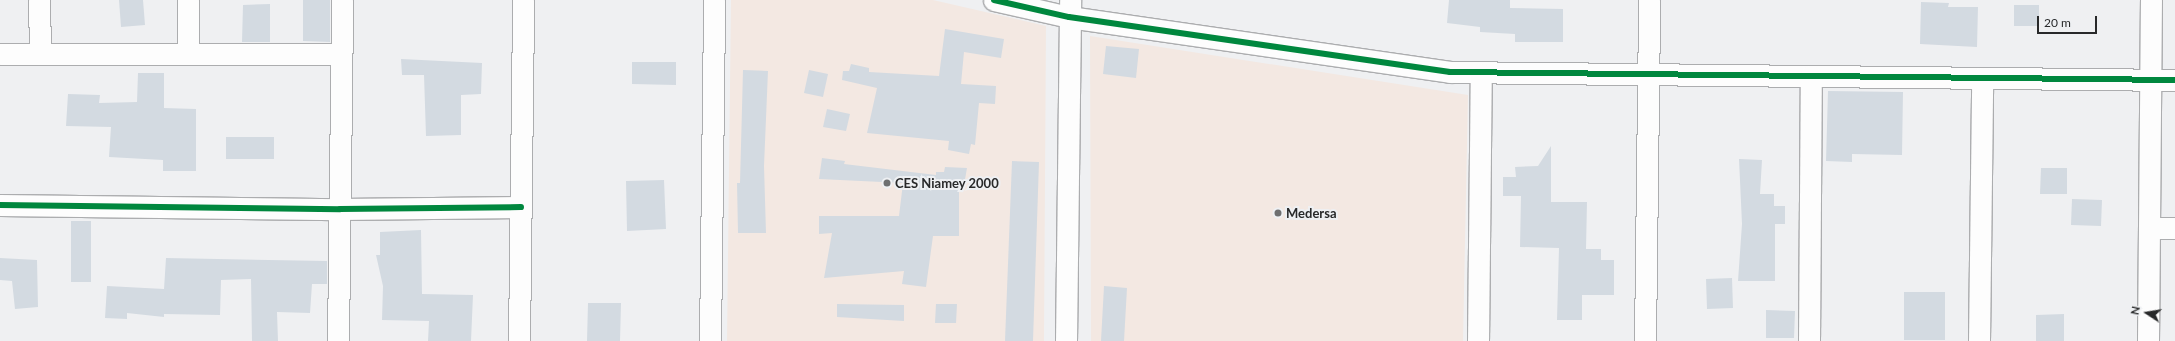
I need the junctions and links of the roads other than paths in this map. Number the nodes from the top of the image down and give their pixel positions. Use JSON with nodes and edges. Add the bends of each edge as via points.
{"nodes":[{"id":1,"x":38,"y":0,"type":"edge"},
{"id":2,"x":188,"y":0,"type":"edge"},
{"id":3,"x":342,"y":0,"type":"edge"},
{"id":4,"x":523,"y":0,"type":"edge"},
{"id":5,"x":714,"y":0,"type":"edge"},
{"id":6,"x":994,"y":0,"type":"edge"},
{"id":7,"x":1649,"y":0,"type":"edge"},
{"id":8,"x":2151,"y":0,"type":"edge"},
{"id":9,"x":1070,"y":8,"type":"edge"},
{"id":10,"x":0,"y":54,"type":"edge"},
{"id":11,"x":40,"y":54,"type":"junction"},
{"id":12,"x":188,"y":54,"type":"junction"},
{"id":13,"x":341,"y":54,"type":"junction"},
{"id":14,"x":1481,"y":74,"type":"junction"},
{"id":15,"x":1648,"y":75,"type":"junction"},
{"id":16,"x":1811,"y":76,"type":"junction"},
{"id":17,"x":1982,"y":78,"type":"junction"},
{"id":18,"x":2151,"y":80,"type":"junction"},
{"id":19,"x":2175,"y":80,"type":"edge"},
{"id":20,"x":0,"y":205,"type":"edge"},
{"id":21,"x":521,"y":207,"type":"junction"},
{"id":22,"x":340,"y":209,"type":"junction"},
{"id":23,"x":2150,"y":228,"type":"junction"},
{"id":24,"x":2175,"y":228,"type":"edge"},
{"id":25,"x":338,"y":341,"type":"edge"},
{"id":26,"x":520,"y":341,"type":"edge"},
{"id":27,"x":710,"y":341,"type":"edge"},
{"id":28,"x":1066,"y":341,"type":"edge"},
{"id":29,"x":1478,"y":341,"type":"edge"},
{"id":30,"x":1645,"y":341,"type":"edge"},
{"id":31,"x":1809,"y":341,"type":"edge"},
{"id":32,"x":1979,"y":341,"type":"edge"},
{"id":33,"x":2148,"y":341,"type":"edge"}],
"edges":[{"from":1,"to":11,"type":"street"},
{"from":2,"to":12,"type":"street"},
{"from":3,"to":13,"type":"street"},
{"from":4,"to":21,"type":"street"},
{"from":5,"to":27,"type":"street"},
{"from":6,"to":9,"type":"street"},
{"from":7,"to":15,"type":"street"},
{"from":8,"to":18,"type":"street"},
{"from":9,"to":14,"type":"street","via":[[1419,69]]},
{"from":9,"to":28,"type":"street"},
{"from":10,"to":11,"type":"street"},
{"from":11,"to":12,"type":"street"},
{"from":12,"to":13,"type":"street"},
{"from":13,"to":22,"type":"street"},
{"from":14,"to":15,"type":"street"},
{"from":14,"to":29,"type":"street"},
{"from":15,"to":16,"type":"street"},
{"from":15,"to":30,"type":"street"},
{"from":16,"to":17,"type":"street"},
{"from":16,"to":31,"type":"street"},
{"from":17,"to":18,"type":"street"},
{"from":17,"to":32,"type":"street"},
{"from":18,"to":19,"type":"street"},
{"from":18,"to":23,"type":"street"},
{"from":20,"to":22,"type":"street"},
{"from":21,"to":22,"type":"street"},
{"from":21,"to":26,"type":"street"},
{"from":22,"to":25,"type":"street"},
{"from":23,"to":24,"type":"street"},
{"from":23,"to":33,"type":"street"}]}
